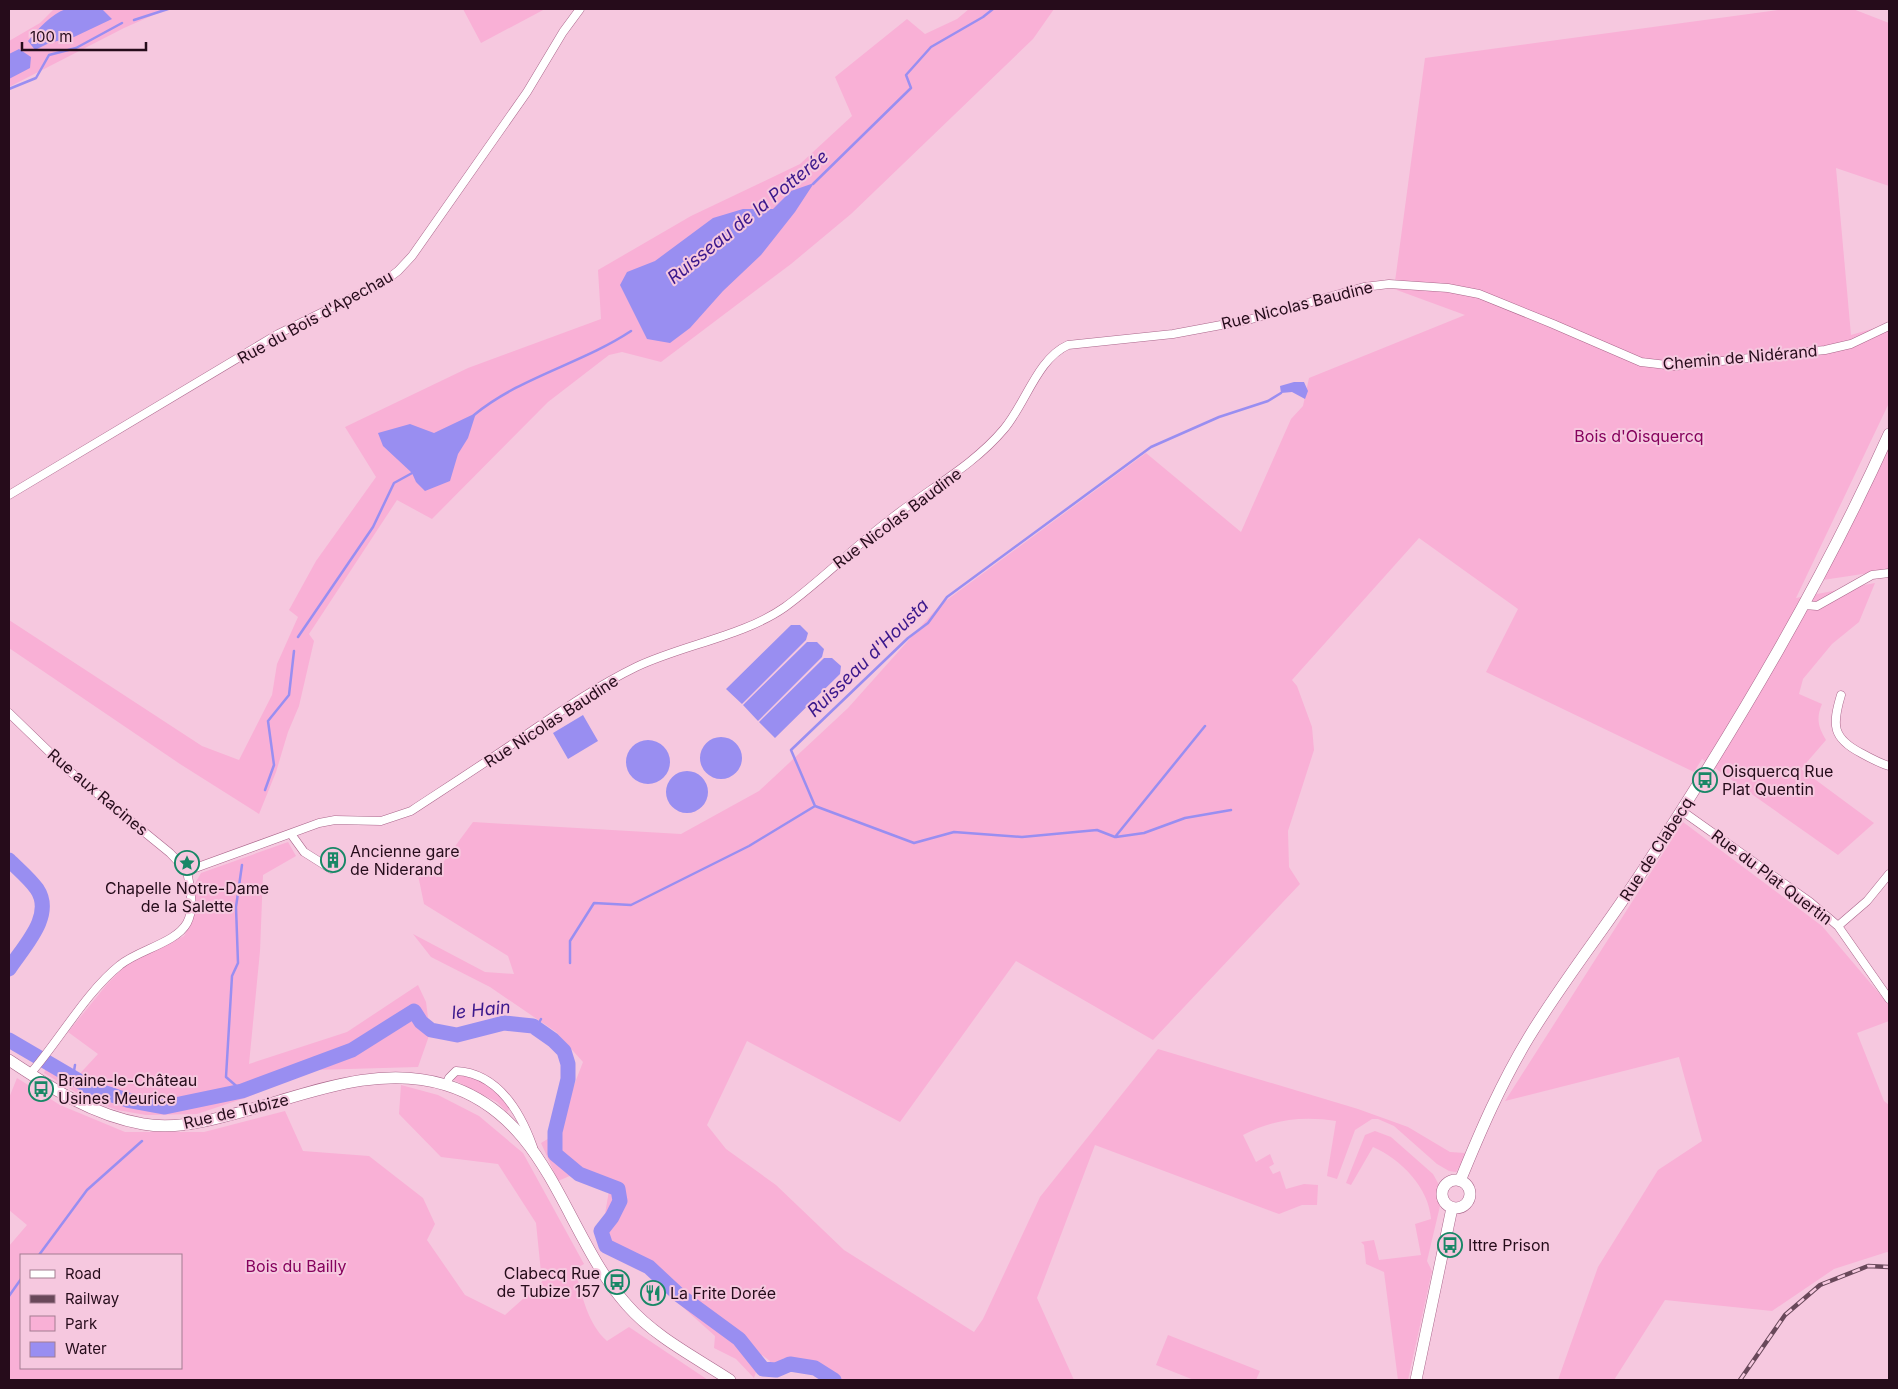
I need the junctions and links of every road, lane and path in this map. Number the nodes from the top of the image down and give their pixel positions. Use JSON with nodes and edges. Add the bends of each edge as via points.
{"nodes":[{"id":1,"x":580,"y":9,"type":"edge"},
{"id":2,"x":1479,"y":294,"type":"joint"},
{"id":3,"x":1889,"y":326,"type":"edge"},
{"id":4,"x":1889,"y":434,"type":"edge"},
{"id":5,"x":9,"y":495,"type":"edge"},
{"id":6,"x":1889,"y":573,"type":"edge"},
{"id":7,"x":1805,"y":605,"type":"junction"},
{"id":8,"x":1841,"y":695,"type":"dead end"},
{"id":9,"x":9,"y":713,"type":"edge"},
{"id":10,"x":1889,"y":766,"type":"edge"},
{"id":11,"x":1682,"y":811,"type":"junction"},
{"id":12,"x":291,"y":834,"type":"junction"},
{"id":13,"x":331,"y":869,"type":"dead end"},
{"id":14,"x":187,"y":871,"type":"junction"},
{"id":15,"x":1889,"y":874,"type":"edge"},
{"id":16,"x":1838,"y":926,"type":"junction"},
{"id":17,"x":1889,"y":998,"type":"edge"},
{"id":18,"x":9,"y":1060,"type":"edge"},
{"id":19,"x":30,"y":1074,"type":"junction"},
{"id":20,"x":446,"y":1085,"type":"junction"},
{"id":21,"x":535,"y":1153,"type":"junction"},
{"id":22,"x":1460,"y":1181,"type":"junction"},
{"id":23,"x":1452,"y":1208,"type":"junction"},
{"id":24,"x":730,"y":1380,"type":"edge"},
{"id":25,"x":1416,"y":1380,"type":"edge"}],
"edges":[{"from":1,"to":5,"type":"street","name":"Rue du Bois d'Apechau","via":[[562,32],[527,92],[412,256],[398,271],[362,294],[270,339]]},
{"from":2,"to":3,"type":"street","name":"Chemin de Nidérand","via":[[1641,362],[1662,365],[1825,350],[1851,344]]},
{"from":2,"to":12,"type":"street","name":"Rue Nicolas Baudine","via":[[1448,288],[1389,284],[1369,286],[1248,320],[1173,334],[1082,342],[1059,349],[1046,362],[1012,418],[992,442],[870,535],[784,608],[753,624],[659,657],[616,678],[579,699],[411,811],[381,821],[328,820]]},
{"from":4,"to":7,"type":"street","name":"Rue de Clabecq"},
{"from":6,"to":7,"type":"street","via":[[1872,575],[1817,606]]},
{"from":7,"to":11,"type":"street","name":"Rue de Clabecq"},
{"from":8,"to":10,"type":"street","via":[[1835,714],[1841,740]]},
{"from":9,"to":14,"type":"street","name":"Rue aux Racines","via":[[67,769],[170,853]]},
{"from":11,"to":16,"type":"street","name":"Rue du Plat Quertin","via":[[1810,902]]},
{"from":11,"to":22,"type":"street","name":"Rue de Clabecq","via":[[1528,1037],[1488,1114]]},
{"from":12,"to":13,"type":"street","via":[[304,852]]},
{"from":12,"to":14,"type":"street","name":"Rue Nicolas Baudine"},
{"from":14,"to":19,"type":"street","via":[[191,909],[184,928],[176,936],[137,954],[111,973]]},
{"from":15,"to":16,"type":"street","via":[[1867,901]]},
{"from":16,"to":17,"type":"street","name":"Rue du Plat Quertin"},
{"from":18,"to":19,"type":"street","name":"Rue de Tubize"},
{"from":19,"to":20,"type":"street","name":"Rue de Tubize","via":[[93,1110],[119,1119],[174,1125],[222,1118],[355,1082],[404,1078]]},
{"from":20,"to":21,"type":"street","name":"Rue de Tubize","via":[[490,1107],[513,1126]]},
{"from":20,"to":21,"type":"street","name":"Rue de Tubize","via":[[456,1071],[476,1074],[497,1087],[522,1121]]},
{"from":21,"to":24,"type":"street","name":"Rue de Tubize","via":[[602,1271],[626,1304],[656,1332]]},
{"from":22,"to":23,"type":"street","via":[[1469,1192],[1468,1201],[1462,1207]]},
{"from":22,"to":23,"type":"street","via":[[1448,1183],[1442,1191],[1444,1202]]},
{"from":23,"to":25,"type":"street"}]}
